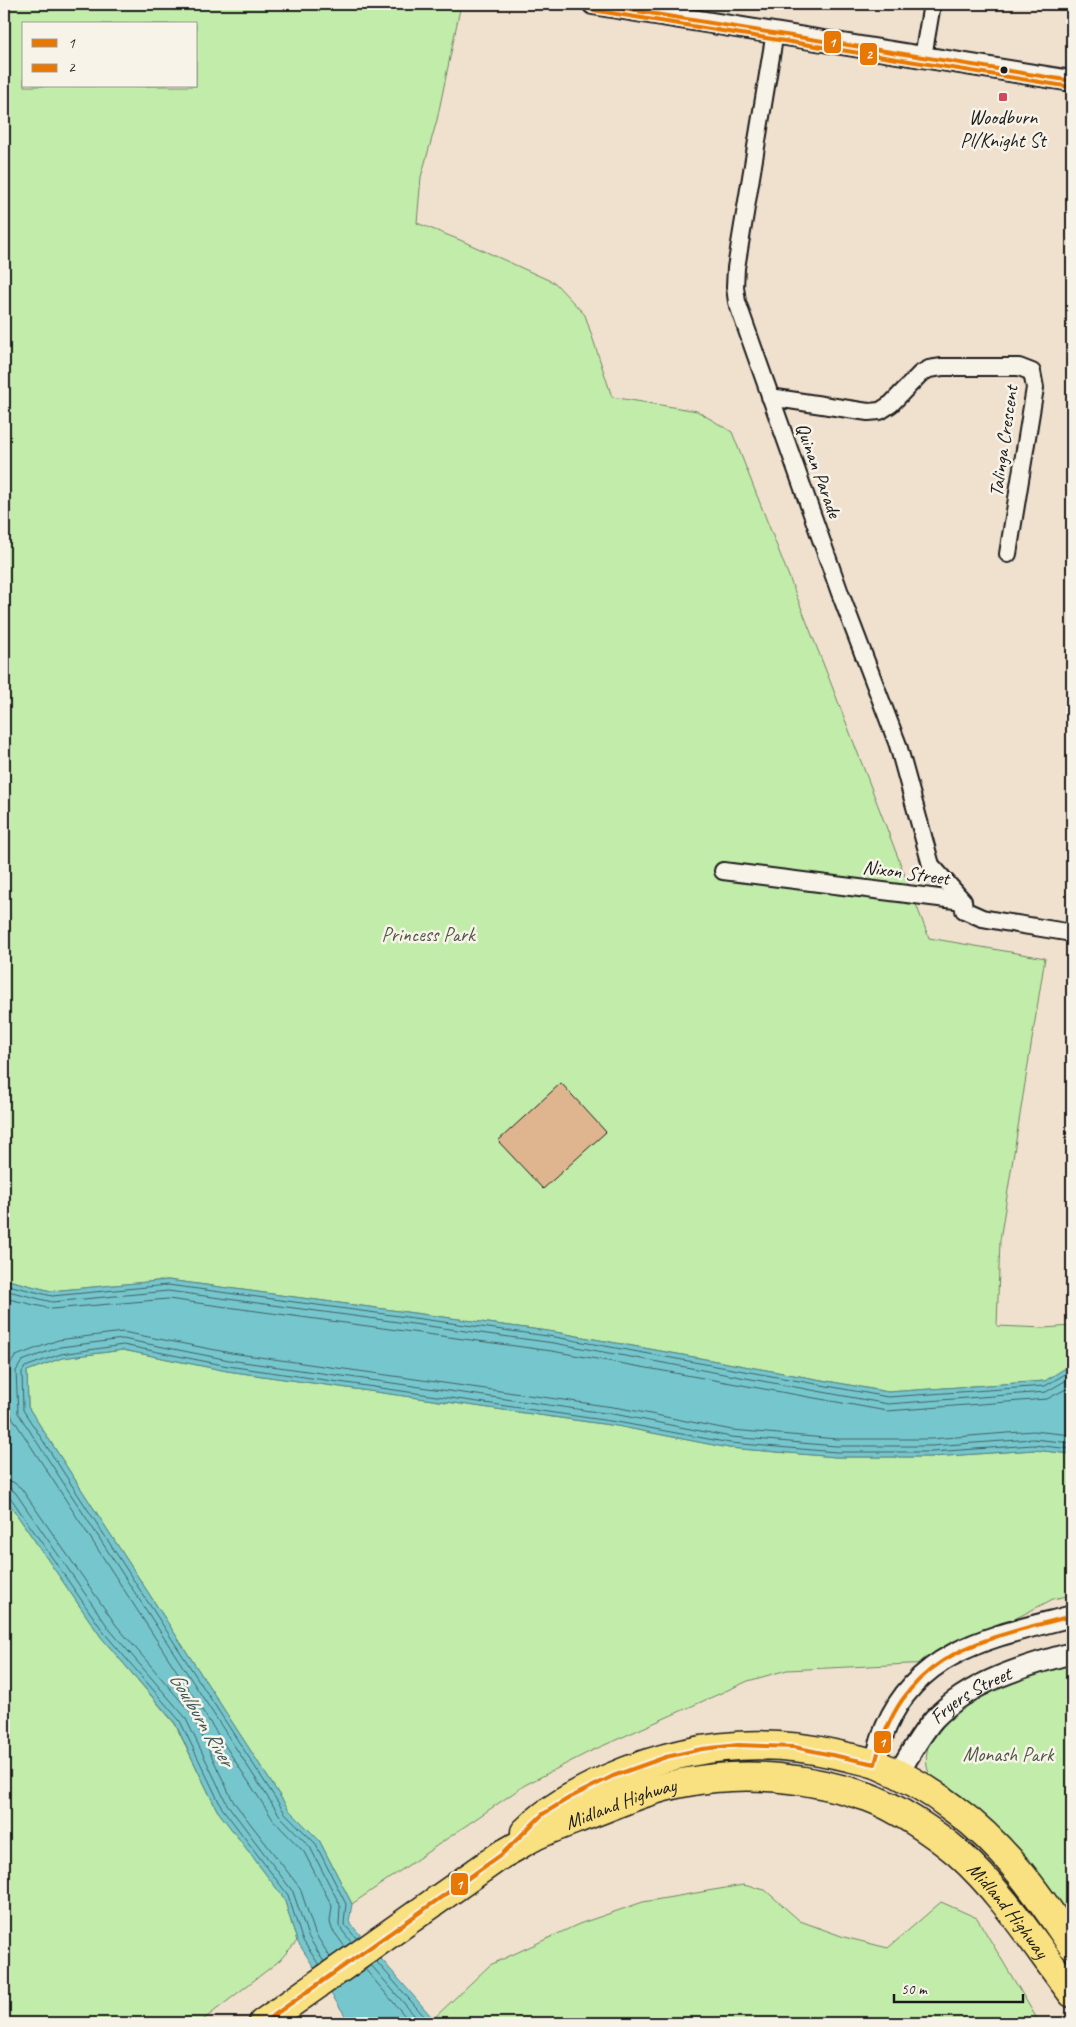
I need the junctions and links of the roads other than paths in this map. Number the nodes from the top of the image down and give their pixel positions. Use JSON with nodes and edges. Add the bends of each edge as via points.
{"nodes":[{"id":1,"x":593,"y":4,"type":"edge"},
{"id":2,"x":932,"y":4,"type":"edge"},
{"id":3,"x":775,"y":32,"type":"junction"},
{"id":4,"x":924,"y":57,"type":"junction"},
{"id":5,"x":1072,"y":81,"type":"edge"},
{"id":6,"x":770,"y":397,"type":"junction"},
{"id":7,"x":1008,"y":554,"type":"dead end"},
{"id":8,"x":723,"y":871,"type":"dead end"},
{"id":9,"x":963,"y":901,"type":"junction"},
{"id":10,"x":1072,"y":934,"type":"edge"},
{"id":11,"x":1072,"y":1616,"type":"edge"},
{"id":12,"x":1072,"y":1653,"type":"edge"},
{"id":13,"x":886,"y":1769,"type":"junction"},
{"id":14,"x":870,"y":1798,"type":"junction"},
{"id":15,"x":501,"y":1855,"type":"junction"},
{"id":16,"x":1072,"y":1945,"type":"edge"},
{"id":17,"x":1072,"y":1993,"type":"edge"},
{"id":18,"x":263,"y":2023,"type":"edge"}],
"edges":[{"from":1,"to":3,"type":"street"},
{"from":2,"to":4,"type":"street"},
{"from":3,"to":4,"type":"street"},
{"from":3,"to":6,"type":"street","name":"Quinan Parade","via":[[735,287],[737,302]]},
{"from":4,"to":5,"type":"street"},
{"from":6,"to":7,"type":"street","name":"Talinga Crescent","via":[[868,412],[880,411],[920,374],[930,369],[1018,367],[1032,372],[1035,388]]},
{"from":6,"to":9,"type":"street","name":"Quinan Parade","via":[[898,745],[931,865]]},
{"from":8,"to":9,"type":"street","name":"Nixon Street"},
{"from":9,"to":10,"type":"street","name":"Nixon Street","via":[[964,910],[982,918]]},
{"from":11,"to":13,"type":"street","name":"Fryers Street","via":[[981,1642],[938,1663],[902,1699],[886,1727]]},
{"from":12,"to":13,"type":"street","name":"Fryers Street","via":[[977,1687],[934,1720]]},
{"from":13,"to":14,"type":"highway"},
{"from":13,"to":15,"type":"highway","name":"Midland Highway","via":[[824,1752],[776,1745],[738,1745],[666,1757],[614,1776],[569,1798],[543,1814]]},
{"from":13,"to":16,"type":"highway","name":"Midland Highway","via":[[953,1808],[1000,1849],[1038,1895]]},
{"from":14,"to":15,"type":"highway","name":"Midland Highway","via":[[833,1787],[768,1776],[683,1782],[536,1835]]},
{"from":14,"to":17,"type":"highway","name":"Midland Highway","via":[[930,1832],[972,1867],[1011,1912]]},
{"from":15,"to":18,"type":"highway"}]}
